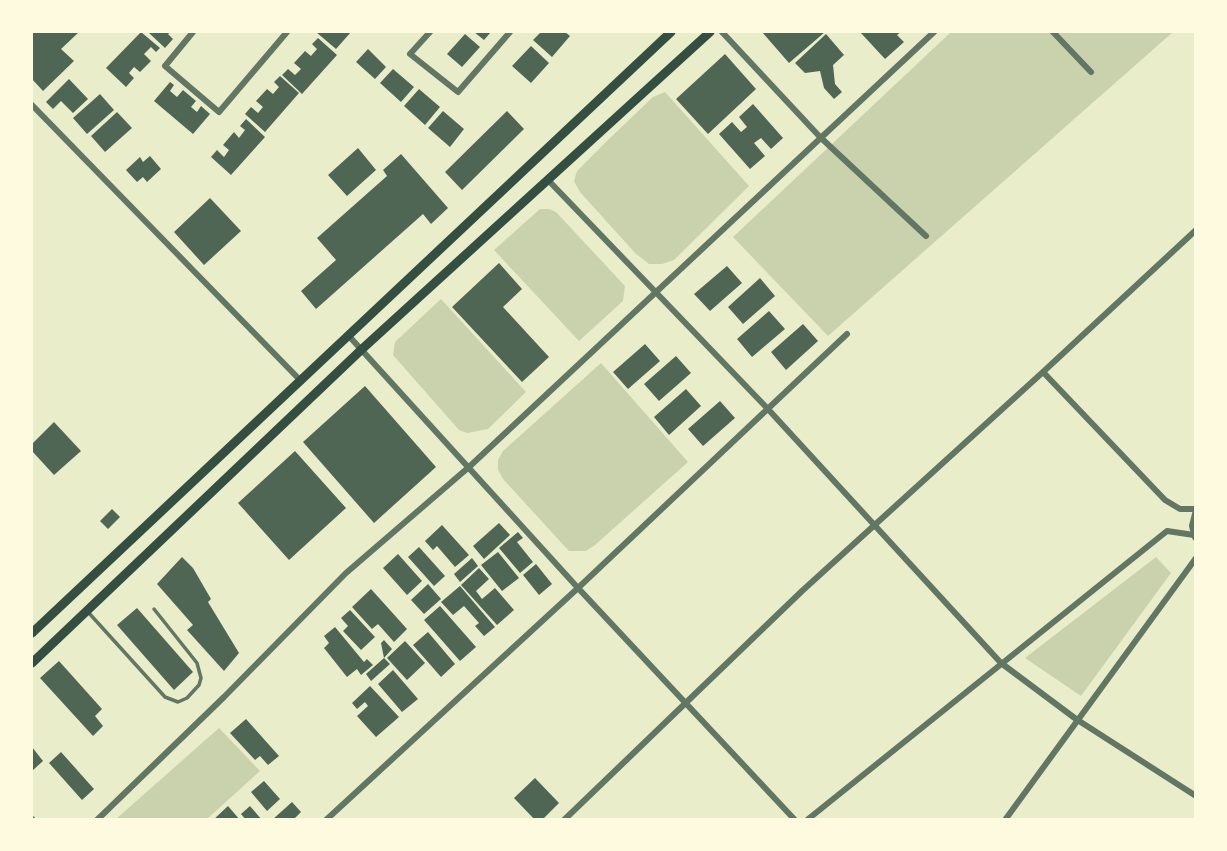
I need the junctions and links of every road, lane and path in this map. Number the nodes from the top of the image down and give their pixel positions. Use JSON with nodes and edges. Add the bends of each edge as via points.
{"nodes":[{"id":1,"x":193,"y":32,"type":"edge"},
{"id":2,"x":286,"y":32,"type":"edge"},
{"id":3,"x":430,"y":32,"type":"edge"},
{"id":4,"x":510,"y":32,"type":"edge"},
{"id":5,"x":671,"y":32,"type":"edge"},
{"id":6,"x":710,"y":32,"type":"edge"},
{"id":7,"x":722,"y":32,"type":"edge"},
{"id":8,"x":934,"y":32,"type":"edge"},
{"id":9,"x":1053,"y":32,"type":"edge"},
{"id":10,"x":1091,"y":72,"type":"dead end"},
{"id":11,"x":32,"y":105,"type":"edge"},
{"id":12,"x":820,"y":137,"type":"junction"},
{"id":13,"x":548,"y":180,"type":"junction"},
{"id":14,"x":1195,"y":230,"type":"edge"},
{"id":15,"x":926,"y":236,"type":"dead end"},
{"id":16,"x":655,"y":292,"type":"junction"},
{"id":17,"x":347,"y":334,"type":"junction"},
{"id":18,"x":847,"y":334,"type":"dead end"},
{"id":19,"x":361,"y":350,"type":"junction"},
{"id":20,"x":1043,"y":372,"type":"junction"},
{"id":21,"x":299,"y":380,"type":"junction"},
{"id":22,"x":767,"y":408,"type":"junction"},
{"id":23,"x":469,"y":467,"type":"junction"},
{"id":24,"x":1195,"y":512,"type":"edge"},
{"id":25,"x":875,"y":524,"type":"junction"},
{"id":26,"x":1195,"y":536,"type":"edge"},
{"id":27,"x":1195,"y":558,"type":"edge"},
{"id":28,"x":578,"y":588,"type":"junction"},
{"id":29,"x":154,"y":609,"type":"dead end"},
{"id":30,"x":87,"y":610,"type":"junction"},
{"id":31,"x":32,"y":633,"type":"edge"},
{"id":32,"x":32,"y":663,"type":"edge"},
{"id":33,"x":1000,"y":663,"type":"junction"},
{"id":34,"x":686,"y":704,"type":"junction"},
{"id":35,"x":1076,"y":719,"type":"junction"},
{"id":36,"x":1195,"y":796,"type":"edge"},
{"id":37,"x":809,"y":819,"type":"edge"},
{"id":38,"x":97,"y":820,"type":"edge"},
{"id":39,"x":326,"y":820,"type":"edge"},
{"id":40,"x":564,"y":820,"type":"edge"},
{"id":41,"x":795,"y":820,"type":"edge"},
{"id":42,"x":1005,"y":820,"type":"edge"}],
"edges":[{"from":1,"to":2,"type":"street","via":[[165,66],[219,112]]},
{"from":3,"to":4,"type":"street","via":[[410,54],[458,92]]},
{"from":5,"to":17,"type":"main road"},
{"from":6,"to":13,"type":"main road"},
{"from":7,"to":12,"type":"street"},
{"from":8,"to":12,"type":"street"},
{"from":9,"to":10,"type":"street"},
{"from":11,"to":21,"type":"street"},
{"from":12,"to":15,"type":"street"},
{"from":12,"to":16,"type":"street"},
{"from":13,"to":16,"type":"street"},
{"from":13,"to":19,"type":"main road"},
{"from":14,"to":20,"type":"street"},
{"from":16,"to":22,"type":"street"},
{"from":16,"to":23,"type":"street"},
{"from":17,"to":19,"type":"street"},
{"from":17,"to":21,"type":"main road"},
{"from":18,"to":22,"type":"street"},
{"from":19,"to":23,"type":"street"},
{"from":19,"to":30,"type":"main road"},
{"from":20,"to":24,"type":"street","via":[[1166,500]]},
{"from":20,"to":25,"type":"street"},
{"from":21,"to":31,"type":"main road"},
{"from":22,"to":25,"type":"street"},
{"from":22,"to":28,"type":"street"},
{"from":23,"to":28,"type":"street"},
{"from":23,"to":38,"type":"street","via":[[346,573]]},
{"from":24,"to":26,"type":"street"},
{"from":25,"to":33,"type":"street"},
{"from":25,"to":34,"type":"street"},
{"from":26,"to":33,"type":"street","via":[[1167,531]]},
{"from":27,"to":35,"type":"street"},
{"from":28,"to":34,"type":"street"},
{"from":28,"to":39,"type":"street"},
{"from":29,"to":30,"type":"lane","via":[[197,663],[201,678],[187,698],[177,702],[165,697]]},
{"from":30,"to":32,"type":"main road"},
{"from":33,"to":35,"type":"street"},
{"from":33,"to":37,"type":"street"},
{"from":34,"to":40,"type":"street"},
{"from":34,"to":41,"type":"street"},
{"from":35,"to":36,"type":"street"},
{"from":35,"to":42,"type":"street"}]}
